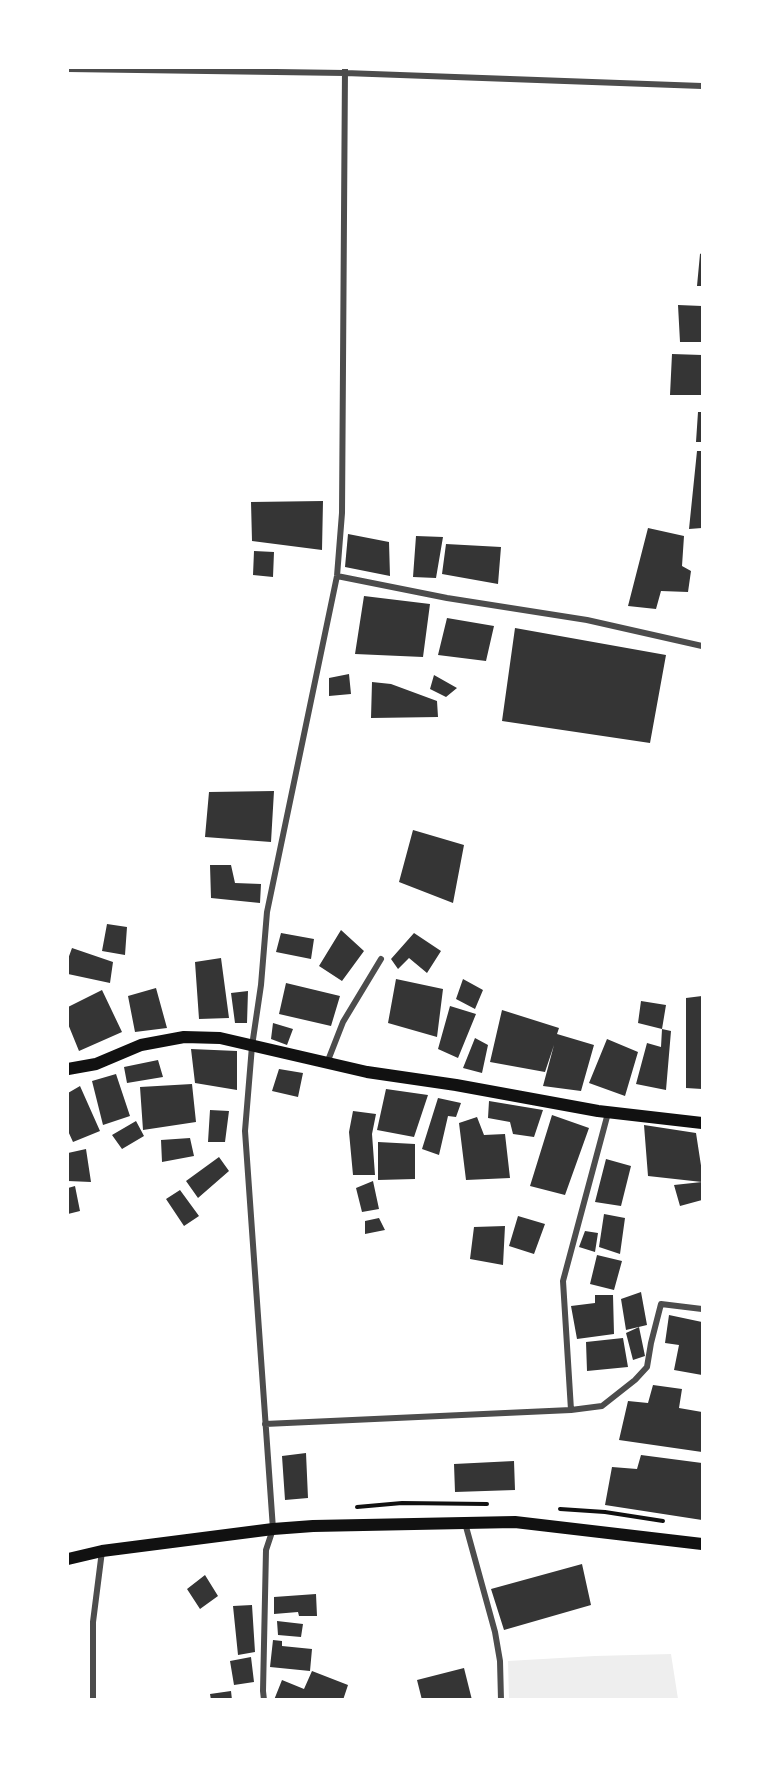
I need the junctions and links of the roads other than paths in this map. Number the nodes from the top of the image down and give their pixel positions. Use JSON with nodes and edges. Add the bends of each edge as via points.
{"nodes":[{"id":1,"x":68,"y":69,"type":"edge"},
{"id":2,"x":345,"y":70,"type":"edge"},
{"id":3,"x":702,"y":86,"type":"edge"},
{"id":4,"x":337,"y":576,"type":"junction"},
{"id":5,"x":702,"y":646,"type":"edge"},
{"id":6,"x":381,"y":959,"type":"dead end"},
{"id":7,"x":252,"y":1046,"type":"junction"},
{"id":8,"x":327,"y":1063,"type":"junction"},
{"id":9,"x":68,"y":1068,"type":"edge"},
{"id":10,"x":608,"y":1113,"type":"junction"},
{"id":11,"x":702,"y":1123,"type":"edge"},
{"id":12,"x":702,"y":1309,"type":"edge"},
{"id":13,"x":571,"y":1410,"type":"junction"},
{"id":14,"x":265,"y":1424,"type":"junction"},
{"id":15,"x":465,"y":1523,"type":"junction"},
{"id":16,"x":273,"y":1529,"type":"junction"},
{"id":17,"x":702,"y":1544,"type":"edge"},
{"id":18,"x":102,"y":1551,"type":"junction"},
{"id":19,"x":68,"y":1559,"type":"edge"},
{"id":20,"x":93,"y":1700,"type":"edge"},
{"id":21,"x":264,"y":1700,"type":"edge"},
{"id":22,"x":501,"y":1700,"type":"edge"}],
"edges":[{"from":1,"to":2,"type":"street"},
{"from":2,"to":3,"type":"street"},
{"from":2,"to":4,"type":"street","via":[[342,513]]},
{"from":4,"to":5,"type":"street","via":[[587,620]]},
{"from":4,"to":7,"type":"street","via":[[267,912]]},
{"from":6,"to":8,"type":"street","via":[[343,1022]]},
{"from":7,"to":8,"type":"main road"},
{"from":7,"to":9,"type":"main road","via":[[220,1038],[184,1037],[141,1045],[96,1064]]},
{"from":7,"to":14,"type":"street","via":[[245,1131]]},
{"from":8,"to":10,"type":"main road"},
{"from":10,"to":11,"type":"main road"},
{"from":10,"to":13,"type":"street","via":[[563,1281]]},
{"from":12,"to":13,"type":"street","via":[[661,1304],[648,1367],[602,1406]]},
{"from":13,"to":14,"type":"street"},
{"from":14,"to":16,"type":"street"},
{"from":15,"to":16,"type":"main road"},
{"from":15,"to":17,"type":"main road","via":[[515,1522]]},
{"from":15,"to":22,"type":"street","via":[[495,1632]]},
{"from":16,"to":18,"type":"main road"},
{"from":16,"to":21,"type":"street","via":[[266,1550]]},
{"from":18,"to":19,"type":"main road"},
{"from":18,"to":20,"type":"street","via":[[93,1623]]}]}
